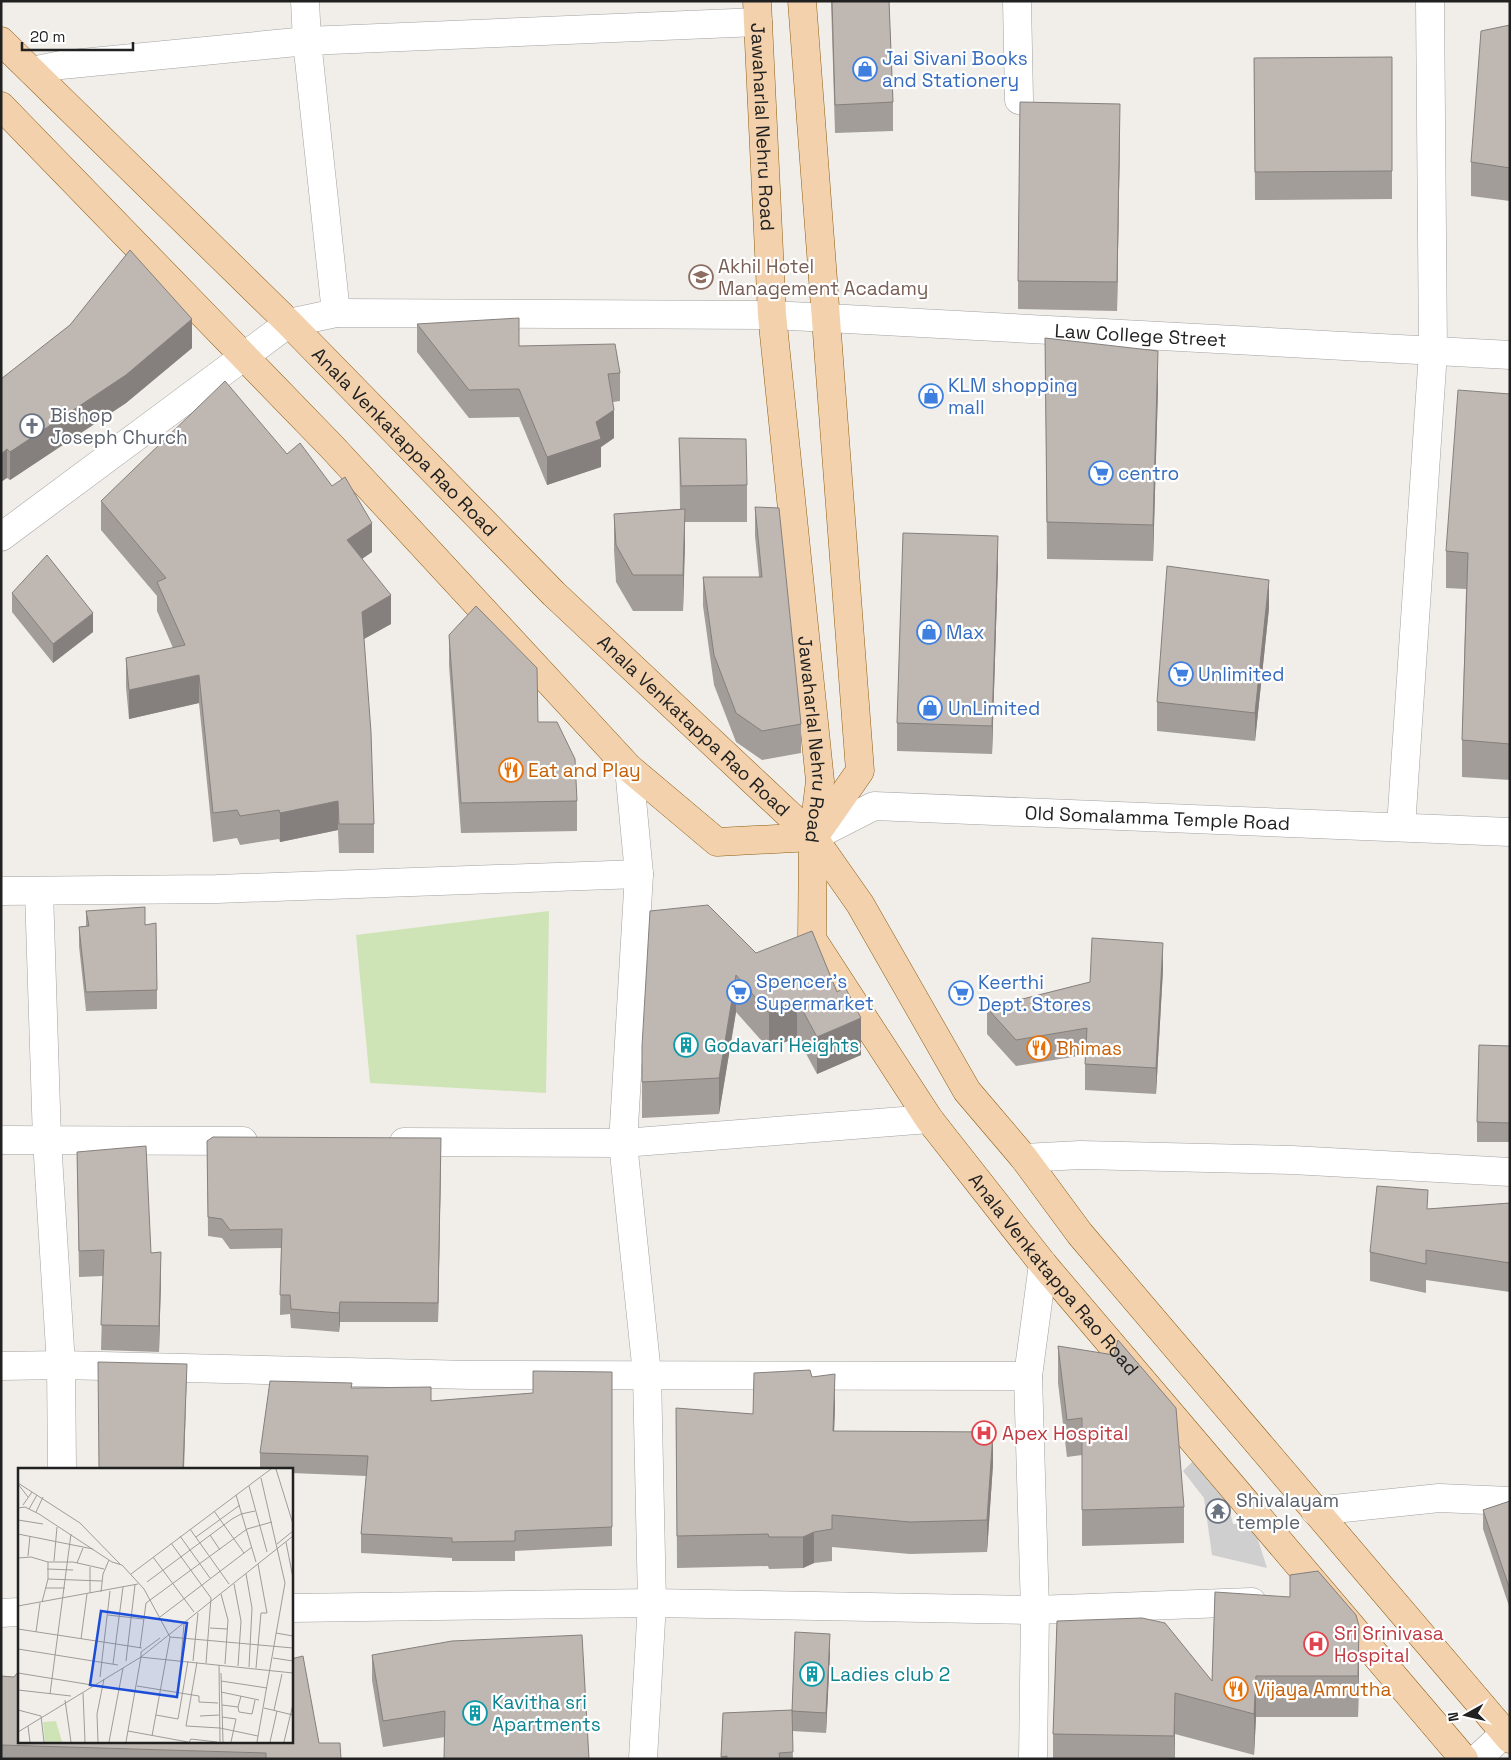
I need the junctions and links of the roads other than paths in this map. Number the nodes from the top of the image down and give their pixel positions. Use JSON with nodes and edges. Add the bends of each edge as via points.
{"nodes":[{"id":1,"x":304,"y":1,"type":"edge"},
{"id":2,"x":802,"y":1,"type":"edge"},
{"id":3,"x":1017,"y":1,"type":"edge"},
{"id":4,"x":1430,"y":1,"type":"edge"},
{"id":5,"x":758,"y":12,"type":"edge"},
{"id":6,"x":307,"y":40,"type":"junction"},
{"id":7,"x":1,"y":41,"type":"edge"},
{"id":8,"x":32,"y":71,"type":"junction"},
{"id":9,"x":1019,"y":100,"type":"edge"},
{"id":10,"x":1,"y":106,"type":"edge"},
{"id":11,"x":336,"y":313,"type":"junction"},
{"id":12,"x":772,"y":315,"type":"junction"},
{"id":13,"x":825,"y":319,"type":"junction"},
{"id":14,"x":289,"y":323,"type":"junction"},
{"id":15,"x":1433,"y":352,"type":"junction"},
{"id":16,"x":1510,"y":355,"type":"edge"},
{"id":17,"x":244,"y":356,"type":"junction"},
{"id":18,"x":1,"y":537,"type":"edge"},
{"id":19,"x":629,"y":768,"type":"junction"},
{"id":20,"x":1401,"y":827,"type":"junction"},
{"id":21,"x":1510,"y":832,"type":"edge"},
{"id":22,"x":813,"y":837,"type":"junction"},
{"id":23,"x":639,"y":874,"type":"junction"},
{"id":24,"x":1,"y":891,"type":"edge"},
{"id":25,"x":39,"y":891,"type":"junction"},
{"id":26,"x":929,"y":1119,"type":"junction"},
{"id":27,"x":1,"y":1140,"type":"edge"},
{"id":28,"x":47,"y":1140,"type":"junction"},
{"id":29,"x":265,"y":1141,"type":"edge"},
{"id":30,"x":375,"y":1142,"type":"edge"},
{"id":31,"x":623,"y":1143,"type":"junction"},
{"id":32,"x":1024,"y":1158,"type":"junction"},
{"id":33,"x":1510,"y":1172,"type":"edge"},
{"id":34,"x":1044,"y":1264,"type":"junction"},
{"id":35,"x":61,"y":1365,"type":"junction"},
{"id":36,"x":1,"y":1366,"type":"edge"},
{"id":37,"x":647,"y":1374,"type":"junction"},
{"id":38,"x":1028,"y":1376,"type":"junction"},
{"id":39,"x":62,"y":1468,"type":"edge"},
{"id":40,"x":1510,"y":1502,"type":"edge"},
{"id":41,"x":1315,"y":1511,"type":"junction"},
{"id":42,"x":1324,"y":1595,"type":"junction"},
{"id":43,"x":652,"y":1603,"type":"junction"},
{"id":44,"x":292,"y":1608,"type":"edge"},
{"id":45,"x":1035,"y":1610,"type":"junction"},
{"id":46,"x":18,"y":1612,"type":"edge"},
{"id":47,"x":1,"y":1613,"type":"edge"},
{"id":48,"x":1507,"y":1736,"type":"edge"},
{"id":49,"x":643,"y":1759,"type":"edge"},
{"id":50,"x":1032,"y":1759,"type":"edge"},
{"id":51,"x":1464,"y":1759,"type":"edge"},
{"id":52,"x":1477,"y":1759,"type":"edge"}],
"edges":[{"from":1,"to":6,"type":"street"},
{"from":2,"to":13,"type":"main road","name":"Jawaharlal Nehru Road"},
{"from":3,"to":9,"type":"street"},
{"from":4,"to":15,"type":"street"},
{"from":5,"to":6,"type":"street"},
{"from":5,"to":12,"type":"main road","name":"Jawaharlal Nehru Road"},
{"from":6,"to":8,"type":"street"},
{"from":6,"to":11,"type":"street"},
{"from":7,"to":8,"type":"main road","name":"Anala Venkatappa Rao Road"},
{"from":8,"to":14,"type":"main road","name":"Anala Venkatappa Rao Road"},
{"from":10,"to":17,"type":"main road","name":"Anala Venkatappa Rao Road"},
{"from":11,"to":12,"type":"street","name":"Law College Street"},
{"from":11,"to":14,"type":"street","name":"Law College Street"},
{"from":12,"to":13,"type":"street","name":"Law College Street"},
{"from":12,"to":22,"type":"main road","name":"Jawaharlal Nehru Road","via":[[820,781]]},
{"from":13,"to":15,"type":"street","name":"Law College Street"},
{"from":13,"to":22,"type":"main road","name":"Jawaharlal Nehru Road","via":[[860,771]]},
{"from":14,"to":17,"type":"street"},
{"from":14,"to":22,"type":"main road","name":"Anala Venkatappa Rao Road","via":[[554,594]]},
{"from":15,"to":16,"type":"street","name":"Law College Street"},
{"from":15,"to":20,"type":"street"},
{"from":17,"to":18,"type":"street"},
{"from":17,"to":19,"type":"main road","name":"Anala Venkatappa Rao Road"},
{"from":19,"to":22,"type":"main road","name":"Anala Venkatappa Rao Road","via":[[717,842]]},
{"from":19,"to":23,"type":"street"},
{"from":20,"to":21,"type":"street","name":"Old Somalamma Temple Road"},
{"from":20,"to":22,"type":"street","name":"Old Somalamma Temple Road","via":[[874,806]]},
{"from":22,"to":26,"type":"main road","name":"Anala Venkatappa Rao Road","via":[[812,939]]},
{"from":22,"to":32,"type":"main road","name":"Anala Venkatappa Rao Road","via":[[860,904],[966,1091]]},
{"from":23,"to":25,"type":"street","via":[[217,889]]},
{"from":23,"to":31,"type":"street"},
{"from":24,"to":25,"type":"street"},
{"from":25,"to":28,"type":"street"},
{"from":26,"to":31,"type":"street"},
{"from":26,"to":34,"type":"main road","name":"Anala Venkatappa Rao Road"},
{"from":27,"to":28,"type":"street"},
{"from":28,"to":29,"type":"street"},
{"from":28,"to":35,"type":"street"},
{"from":30,"to":31,"type":"street"},
{"from":31,"to":37,"type":"street"},
{"from":32,"to":33,"type":"street","via":[[1080,1155],[1292,1160]]},
{"from":32,"to":41,"type":"main road","name":"Anala Venkatappa Rao Road","via":[[1080,1234]]},
{"from":34,"to":38,"type":"street"},
{"from":34,"to":42,"type":"main road","name":"Anala Venkatappa Rao Road"},
{"from":35,"to":36,"type":"street"},
{"from":35,"to":37,"type":"street","via":[[471,1375]]},
{"from":35,"to":39,"type":"street"},
{"from":37,"to":38,"type":"street"},
{"from":37,"to":43,"type":"street"},
{"from":38,"to":45,"type":"street"},
{"from":40,"to":41,"type":"street","via":[[1440,1498]]},
{"from":41,"to":48,"type":"main road","name":"Anala Venkatappa Rao Road"},
{"from":42,"to":45,"type":"street","via":[[1285,1600]]},
{"from":42,"to":51,"type":"main road","name":"Anala Venkatappa Rao Road"},
{"from":43,"to":44,"type":"street"},
{"from":43,"to":45,"type":"street"},
{"from":43,"to":49,"type":"street"},
{"from":45,"to":50,"type":"street"},
{"from":46,"to":47,"type":"street"},
{"from":48,"to":52,"type":"street"}]}
